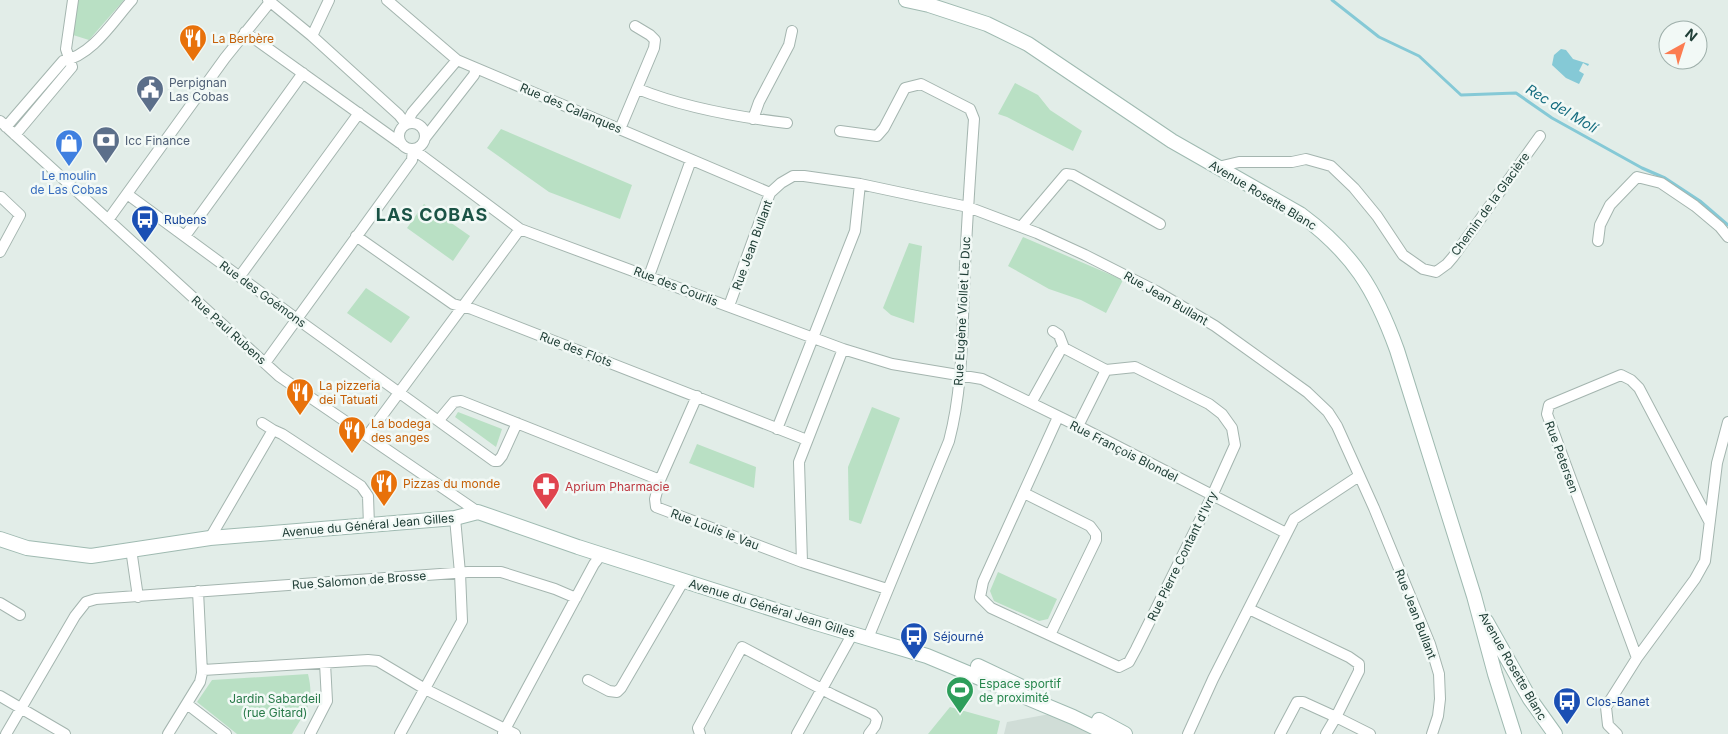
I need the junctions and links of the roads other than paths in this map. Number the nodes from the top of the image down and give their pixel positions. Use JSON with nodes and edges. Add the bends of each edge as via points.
{"nodes":[{"id":1,"x":73,"y":0,"type":"edge"},
{"id":2,"x":132,"y":0,"type":"edge"},
{"id":3,"x":329,"y":0,"type":"edge"},
{"id":4,"x":387,"y":0,"type":"edge"},
{"id":5,"x":906,"y":0,"type":"edge"},
{"id":6,"x":269,"y":1,"type":"edge"},
{"id":7,"x":635,"y":26,"type":"dead end"},
{"id":8,"x":792,"y":31,"type":"dead end"},
{"id":9,"x":245,"y":32,"type":"junction"},
{"id":10,"x":312,"y":36,"type":"junction"},
{"id":11,"x":70,"y":59,"type":"junction"},
{"id":12,"x":458,"y":60,"type":"junction"},
{"id":13,"x":476,"y":68,"type":"junction"},
{"id":14,"x":303,"y":74,"type":"junction"},
{"id":15,"x":638,"y":89,"type":"junction"},
{"id":16,"x":359,"y":113,"type":"junction"},
{"id":17,"x":753,"y":119,"type":"junction"},
{"id":18,"x":3,"y":124,"type":"edge"},
{"id":19,"x":406,"y":124,"type":"junction"},
{"id":20,"x":787,"y":124,"type":"dead end"},
{"id":21,"x":620,"y":129,"type":"junction"},
{"id":22,"x":840,"y":131,"type":"dead end"},
{"id":23,"x":15,"y":134,"type":"junction"},
{"id":24,"x":1540,"y":136,"type":"dead end"},
{"id":25,"x":425,"y":138,"type":"junction"},
{"id":26,"x":400,"y":143,"type":"junction"},
{"id":27,"x":413,"y":150,"type":"junction"},
{"id":28,"x":691,"y":160,"type":"junction"},
{"id":29,"x":1218,"y":167,"type":"junction"},
{"id":30,"x":860,"y":184,"type":"junction"},
{"id":31,"x":770,"y":193,"type":"junction"},
{"id":32,"x":127,"y":194,"type":"junction"},
{"id":33,"x":1,"y":197,"type":"dead end"},
{"id":34,"x":968,"y":207,"type":"junction"},
{"id":35,"x":108,"y":220,"type":"junction"},
{"id":36,"x":1160,"y":224,"type":"dead end"},
{"id":37,"x":1022,"y":227,"type":"junction"},
{"id":38,"x":520,"y":229,"type":"junction"},
{"id":39,"x":185,"y":236,"type":"junction"},
{"id":40,"x":356,"y":236,"type":"junction"},
{"id":41,"x":1728,"y":237,"type":"edge"},
{"id":42,"x":1598,"y":241,"type":"dead end"},
{"id":43,"x":0,"y":252,"type":"edge"},
{"id":44,"x":240,"y":276,"type":"junction"},
{"id":45,"x":650,"y":276,"type":"junction"},
{"id":46,"x":729,"y":306,"type":"junction"},
{"id":47,"x":462,"y":307,"type":"junction"},
{"id":48,"x":297,"y":319,"type":"junction"},
{"id":49,"x":1053,"y":331,"type":"dead end"},
{"id":50,"x":812,"y":337,"type":"junction"},
{"id":51,"x":1064,"y":348,"type":"junction"},
{"id":52,"x":843,"y":349,"type":"junction"},
{"id":53,"x":265,"y":363,"type":"junction"},
{"id":54,"x":1106,"y":370,"type":"junction"},
{"id":55,"x":960,"y":375,"type":"junction"},
{"id":56,"x":400,"y":392,"type":"junction"},
{"id":57,"x":697,"y":396,"type":"junction"},
{"id":58,"x":1031,"y":403,"type":"junction"},
{"id":59,"x":1058,"y":417,"type":"junction"},
{"id":60,"x":440,"y":420,"type":"junction"},
{"id":61,"x":1728,"y":422,"type":"edge"},
{"id":62,"x":262,"y":423,"type":"dead end"},
{"id":63,"x":517,"y":423,"type":"junction"},
{"id":64,"x":1078,"y":426,"type":"junction"},
{"id":65,"x":777,"y":429,"type":"junction"},
{"id":66,"x":273,"y":430,"type":"junction"},
{"id":67,"x":367,"y":436,"type":"junction"},
{"id":68,"x":807,"y":440,"type":"junction"},
{"id":69,"x":1359,"y":476,"type":"junction"},
{"id":70,"x":660,"y":480,"type":"junction"},
{"id":71,"x":1024,"y":493,"type":"junction"},
{"id":72,"x":1212,"y":496,"type":"junction"},
{"id":73,"x":478,"y":512,"type":"junction"},
{"id":74,"x":455,"y":518,"type":"junction"},
{"id":75,"x":1709,"y":521,"type":"junction"},
{"id":76,"x":369,"y":526,"type":"junction"},
{"id":77,"x":1286,"y":533,"type":"junction"},
{"id":78,"x":210,"y":538,"type":"junction"},
{"id":79,"x":0,"y":539,"type":"edge"},
{"id":80,"x":132,"y":549,"type":"junction"},
{"id":81,"x":601,"y":555,"type":"junction"},
{"id":82,"x":802,"y":562,"type":"junction"},
{"id":83,"x":460,"y":572,"type":"junction"},
{"id":84,"x":684,"y":580,"type":"junction"},
{"id":85,"x":887,"y":589,"type":"junction"},
{"id":86,"x":198,"y":591,"type":"junction"},
{"id":87,"x":1474,"y":596,"type":"junction"},
{"id":88,"x":138,"y":597,"type":"junction"},
{"id":89,"x":576,"y":598,"type":"junction"},
{"id":90,"x":0,"y":603,"type":"edge"},
{"id":91,"x":1249,"y":609,"type":"junction"},
{"id":92,"x":20,"y":615,"type":"dead end"},
{"id":93,"x":853,"y":633,"type":"junction"},
{"id":94,"x":1050,"y":635,"type":"junction"},
{"id":95,"x":868,"y":638,"type":"junction"},
{"id":96,"x":927,"y":656,"type":"junction"},
{"id":97,"x":1637,"y":658,"type":"junction"},
{"id":98,"x":325,"y":663,"type":"junction"},
{"id":99,"x":203,"y":670,"type":"junction"},
{"id":100,"x":588,"y":680,"type":"dead end"},
{"id":101,"x":425,"y":689,"type":"junction"},
{"id":102,"x":822,"y":689,"type":"junction"},
{"id":103,"x":0,"y":696,"type":"edge"},
{"id":104,"x":187,"y":704,"type":"junction"},
{"id":105,"x":21,"y":708,"type":"junction"},
{"id":106,"x":1336,"y":717,"type":"junction"},
{"id":107,"x":504,"y":732,"type":"edge"},
{"id":108,"x":6,"y":734,"type":"edge"},
{"id":109,"x":65,"y":734,"type":"edge"},
{"id":110,"x":168,"y":734,"type":"edge"},
{"id":111,"x":226,"y":734,"type":"edge"},
{"id":112,"x":310,"y":734,"type":"edge"},
{"id":113,"x":400,"y":734,"type":"edge"},
{"id":114,"x":515,"y":734,"type":"edge"},
{"id":115,"x":700,"y":734,"type":"edge"},
{"id":116,"x":797,"y":734,"type":"edge"},
{"id":117,"x":869,"y":734,"type":"edge"},
{"id":118,"x":1108,"y":734,"type":"edge"},
{"id":119,"x":1125,"y":734,"type":"edge"},
{"id":120,"x":1188,"y":734,"type":"edge"},
{"id":121,"x":1280,"y":734,"type":"edge"},
{"id":122,"x":1326,"y":734,"type":"edge"},
{"id":123,"x":1370,"y":734,"type":"edge"},
{"id":124,"x":1432,"y":734,"type":"edge"},
{"id":125,"x":1514,"y":734,"type":"edge"},
{"id":126,"x":1555,"y":734,"type":"edge"},
{"id":127,"x":1617,"y":734,"type":"edge"}],
"edges":[{"from":1,"to":11,"type":"street","via":[[66,49]]},
{"from":2,"to":11,"type":"street","via":[[89,50]]},
{"from":3,"to":10,"type":"street"},
{"from":4,"to":12,"type":"street","name":"Rue des Calanques"},
{"from":5,"to":29,"type":"main road","name":"Avenue Rosette Blanc","via":[[962,15],[1007,32],[1172,141]]},
{"from":6,"to":9,"type":"street"},
{"from":6,"to":10,"type":"street"},
{"from":7,"to":15,"type":"street","via":[[655,40]]},
{"from":8,"to":17,"type":"street","via":[[789,45]]},
{"from":9,"to":14,"type":"street"},
{"from":9,"to":32,"type":"street"},
{"from":10,"to":19,"type":"street"},
{"from":11,"to":18,"type":"street","via":[[64,60]]},
{"from":11,"to":23,"type":"street","via":[[72,66]]},
{"from":12,"to":13,"type":"street","name":"Rue des Calanques"},
{"from":12,"to":19,"type":"street"},
{"from":13,"to":21,"type":"street","name":"Rue des Calanques"},
{"from":13,"to":25,"type":"street","via":[[474,75]]},
{"from":14,"to":16,"type":"street"},
{"from":14,"to":39,"type":"street"},
{"from":15,"to":17,"type":"street","via":[[662,99]]},
{"from":15,"to":21,"type":"street"},
{"from":16,"to":26,"type":"street"},
{"from":16,"to":44,"type":"street"},
{"from":17,"to":20,"type":"street"},
{"from":18,"to":23,"type":"street","name":"Rue Paul Rubens"},
{"from":19,"to":25,"type":"street","via":[[418,124],[424,130]]},
{"from":19,"to":26,"type":"street","via":[[398,135]]},
{"from":21,"to":28,"type":"street","name":"Rue des Calanques"},
{"from":22,"to":34,"type":"street","name":"Rue Eugène Viollet Le Duc","via":[[877,136],[905,88],[920,84],[970,109],[974,120]]},
{"from":23,"to":35,"type":"street","name":"Rue Paul Rubens"},
{"from":24,"to":29,"type":"street","name":"Chemin de la Glacière","via":[[1453,257],[1436,272],[1422,269],[1403,255],[1354,188],[1332,166],[1306,159],[1239,162]]},
{"from":25,"to":27,"type":"street","via":[[421,146]]},
{"from":26,"to":27,"type":"street"},
{"from":27,"to":38,"type":"street","name":"Rue des Courlis"},
{"from":27,"to":40,"type":"street","via":[[412,160]]},
{"from":28,"to":31,"type":"street","name":"Rue des Calanques"},
{"from":28,"to":45,"type":"street"},
{"from":29,"to":87,"type":"main road","name":"Avenue Rosette Blanc","via":[[1320,229],[1338,245],[1371,288],[1397,350]]},
{"from":30,"to":31,"type":"street","name":"Rue Jean Bullant","via":[[793,176]]},
{"from":30,"to":34,"type":"street","name":"Rue Jean Bullant"},
{"from":30,"to":50,"type":"street","via":[[854,230]]},
{"from":31,"to":46,"type":"street","name":"Rue Jean Bullant"},
{"from":32,"to":35,"type":"street"},
{"from":32,"to":39,"type":"street","name":"Rue des Goémons"},
{"from":33,"to":43,"type":"street","via":[[20,216]]},
{"from":34,"to":37,"type":"street","name":"Rue Jean Bullant"},
{"from":34,"to":55,"type":"street","name":"Rue Eugène Viollet Le Duc"},
{"from":35,"to":53,"type":"street","name":"Rue Paul Rubens"},
{"from":36,"to":37,"type":"street","via":[[1066,174]]},
{"from":37,"to":69,"type":"street","name":"Rue Jean Bullant","via":[[1085,254],[1156,291],[1214,326],[1307,392],[1328,412],[1337,426]]},
{"from":38,"to":45,"type":"street","name":"Rue des Courlis"},
{"from":38,"to":47,"type":"street"},
{"from":39,"to":44,"type":"street","name":"Rue des Goémons"},
{"from":40,"to":47,"type":"street","name":"Rue des Flots","via":[[453,304]]},
{"from":40,"to":48,"type":"street"},
{"from":41,"to":42,"type":"street","via":[[1688,201],[1661,183],[1637,177],[1610,205],[1600,225]]},
{"from":44,"to":48,"type":"street","name":"Rue des Goémons"},
{"from":45,"to":46,"type":"street","name":"Rue des Courlis"},
{"from":46,"to":50,"type":"street","name":"Rue des Courlis"},
{"from":47,"to":56,"type":"street"},
{"from":47,"to":57,"type":"street","name":"Rue des Flots"},
{"from":48,"to":53,"type":"street"},
{"from":48,"to":56,"type":"street","name":"Rue des Goémons"},
{"from":49,"to":51,"type":"street","via":[[1059,335]]},
{"from":50,"to":52,"type":"street","name":"Rue des Courlis"},
{"from":50,"to":65,"type":"street"},
{"from":51,"to":54,"type":"street"},
{"from":51,"to":58,"type":"street"},
{"from":52,"to":55,"type":"street","name":"Rue des Courlis","via":[[892,364]]},
{"from":52,"to":68,"type":"street"},
{"from":53,"to":67,"type":"street","name":"Rue Paul Rubens"},
{"from":54,"to":64,"type":"street"},
{"from":54,"to":72,"type":"street","name":"Rue Pierre Contant d'Ivry","via":[[1135,367],[1210,404],[1222,414],[1232,428],[1235,445]]},
{"from":55,"to":58,"type":"street","name":"Rue François Blondel","via":[[982,379]]},
{"from":55,"to":85,"type":"street","name":"Rue Eugène Viollet Le Duc","via":[[950,441]]},
{"from":56,"to":60,"type":"street","name":"Rue des Goémons"},
{"from":56,"to":67,"type":"street"},
{"from":57,"to":65,"type":"street","name":"Rue des Flots"},
{"from":57,"to":70,"type":"street","name":"Rue Louis le Vau"},
{"from":58,"to":59,"type":"street","name":"Rue François Blondel"},
{"from":59,"to":64,"type":"street","name":"Rue François Blondel"},
{"from":59,"to":71,"type":"street"},
{"from":60,"to":63,"type":"street","via":[[454,402],[461,401]]},
{"from":60,"to":63,"type":"street","name":"Rue des Goémons","via":[[498,461]]},
{"from":61,"to":75,"type":"street","via":[[1717,463]]},
{"from":62,"to":66,"type":"street"},
{"from":63,"to":70,"type":"street"},
{"from":64,"to":72,"type":"street","name":"Rue François Blondel"},
{"from":65,"to":68,"type":"street","name":"Rue des Flots"},
{"from":66,"to":76,"type":"street","via":[[360,486],[368,496]]},
{"from":66,"to":78,"type":"street"},
{"from":67,"to":73,"type":"street","name":"Rue Paul Rubens"},
{"from":68,"to":82,"type":"street","via":[[799,462]]},
{"from":69,"to":77,"type":"street","via":[[1294,520]]},
{"from":69,"to":124,"type":"street","name":"Rue Jean Bullant","via":[[1430,644],[1438,674],[1440,699]]},
{"from":70,"to":82,"type":"street","name":"Rue Louis le Vau","via":[[656,507]]},
{"from":71,"to":94,"type":"street","name":"Rue Pierre Contant d'Ivry","via":[[983,582],[980,597],[991,608]]},
{"from":71,"to":94,"type":"street","via":[[1090,526],[1096,534]]},
{"from":72,"to":77,"type":"street","name":"Rue François Blondel"},
{"from":72,"to":94,"type":"street","name":"Rue Pierre Contant d'Ivry","via":[[1129,662],[1114,666]]},
{"from":73,"to":74,"type":"main road","name":"Avenue du Général Jean Gilles"},
{"from":73,"to":81,"type":"main road","name":"Avenue du Général Jean Gilles"},
{"from":74,"to":76,"type":"main road","name":"Avenue du Général Jean Gilles"},
{"from":74,"to":83,"type":"street"},
{"from":75,"to":97,"type":"street","via":[[1704,561],[1698,573]]},
{"from":75,"to":97,"type":"street","name":"Rue Petersen","via":[[1639,388],[1631,380],[1621,375],[1550,405],[1547,414]]},
{"from":76,"to":78,"type":"main road","name":"Avenue du Général Jean Gilles"},
{"from":77,"to":91,"type":"street"},
{"from":78,"to":80,"type":"main road","name":"Avenue du Général Jean Gilles"},
{"from":79,"to":80,"type":"main road","name":"Avenue du Général Jean Gilles","via":[[27,548],[91,556]]},
{"from":80,"to":88,"type":"street"},
{"from":81,"to":84,"type":"main road","name":"Avenue du Général Jean Gilles"},
{"from":81,"to":89,"type":"street"},
{"from":82,"to":85,"type":"street","name":"Rue Louis le Vau"},
{"from":83,"to":86,"type":"street","name":"Rue Salomon de Brosse"},
{"from":83,"to":89,"type":"street","name":"Rue Salomon de Brosse","via":[[501,572]]},
{"from":83,"to":101,"type":"street","via":[[462,621]]},
{"from":84,"to":93,"type":"main road","name":"Avenue du Général Jean Gilles"},
{"from":84,"to":100,"type":"street","via":[[621,688],[616,692],[609,691]]},
{"from":85,"to":95,"type":"street","name":"Rue Eugène Viollet Le Duc"},
{"from":86,"to":88,"type":"street","name":"Rue Salomon de Brosse"},
{"from":86,"to":99,"type":"street"},
{"from":87,"to":125,"type":"main road","name":"Avenue Rosette Blanc"},
{"from":87,"to":126,"type":"main road","name":"Avenue Rosette Blanc","via":[[1530,698]]},
{"from":88,"to":105,"type":"street","name":"Rue Salomon de Brosse","via":[[86,602]]},
{"from":89,"to":107,"type":"street"},
{"from":90,"to":92,"type":"street"},
{"from":91,"to":106,"type":"street","via":[[1359,664],[1359,671]]},
{"from":91,"to":120,"type":"street"},
{"from":93,"to":95,"type":"main road","name":"Avenue du Général Jean Gilles"},
{"from":93,"to":102,"type":"street"},
{"from":95,"to":96,"type":"main road","name":"Avenue du Général Jean Gilles"},
{"from":96,"to":118,"type":"main road","name":"Avenue du Général Jean Gilles"},
{"from":96,"to":119,"type":"main road","name":"Avenue du Général Jean Gilles","via":[[957,658],[1065,704]]},
{"from":97,"to":127,"type":"street","via":[[1606,707],[1608,725]]},
{"from":98,"to":99,"type":"street"},
{"from":98,"to":101,"type":"street","via":[[378,661]]},
{"from":98,"to":112,"type":"street","via":[[327,701]]},
{"from":99,"to":104,"type":"street"},
{"from":101,"to":107,"type":"street"},
{"from":101,"to":113,"type":"street"},
{"from":102,"to":115,"type":"street","via":[[742,646],[698,728]]},
{"from":102,"to":116,"type":"street"},
{"from":102,"to":117,"type":"street","via":[[873,714],[877,719]]},
{"from":103,"to":105,"type":"street"},
{"from":104,"to":110,"type":"street"},
{"from":104,"to":111,"type":"street"},
{"from":105,"to":108,"type":"street","name":"Rue Salomon de Brosse"},
{"from":105,"to":109,"type":"street"},
{"from":106,"to":121,"type":"street","via":[[1297,702]]},
{"from":106,"to":122,"type":"street"},
{"from":106,"to":123,"type":"street"},
{"from":107,"to":114,"type":"street"}]}
